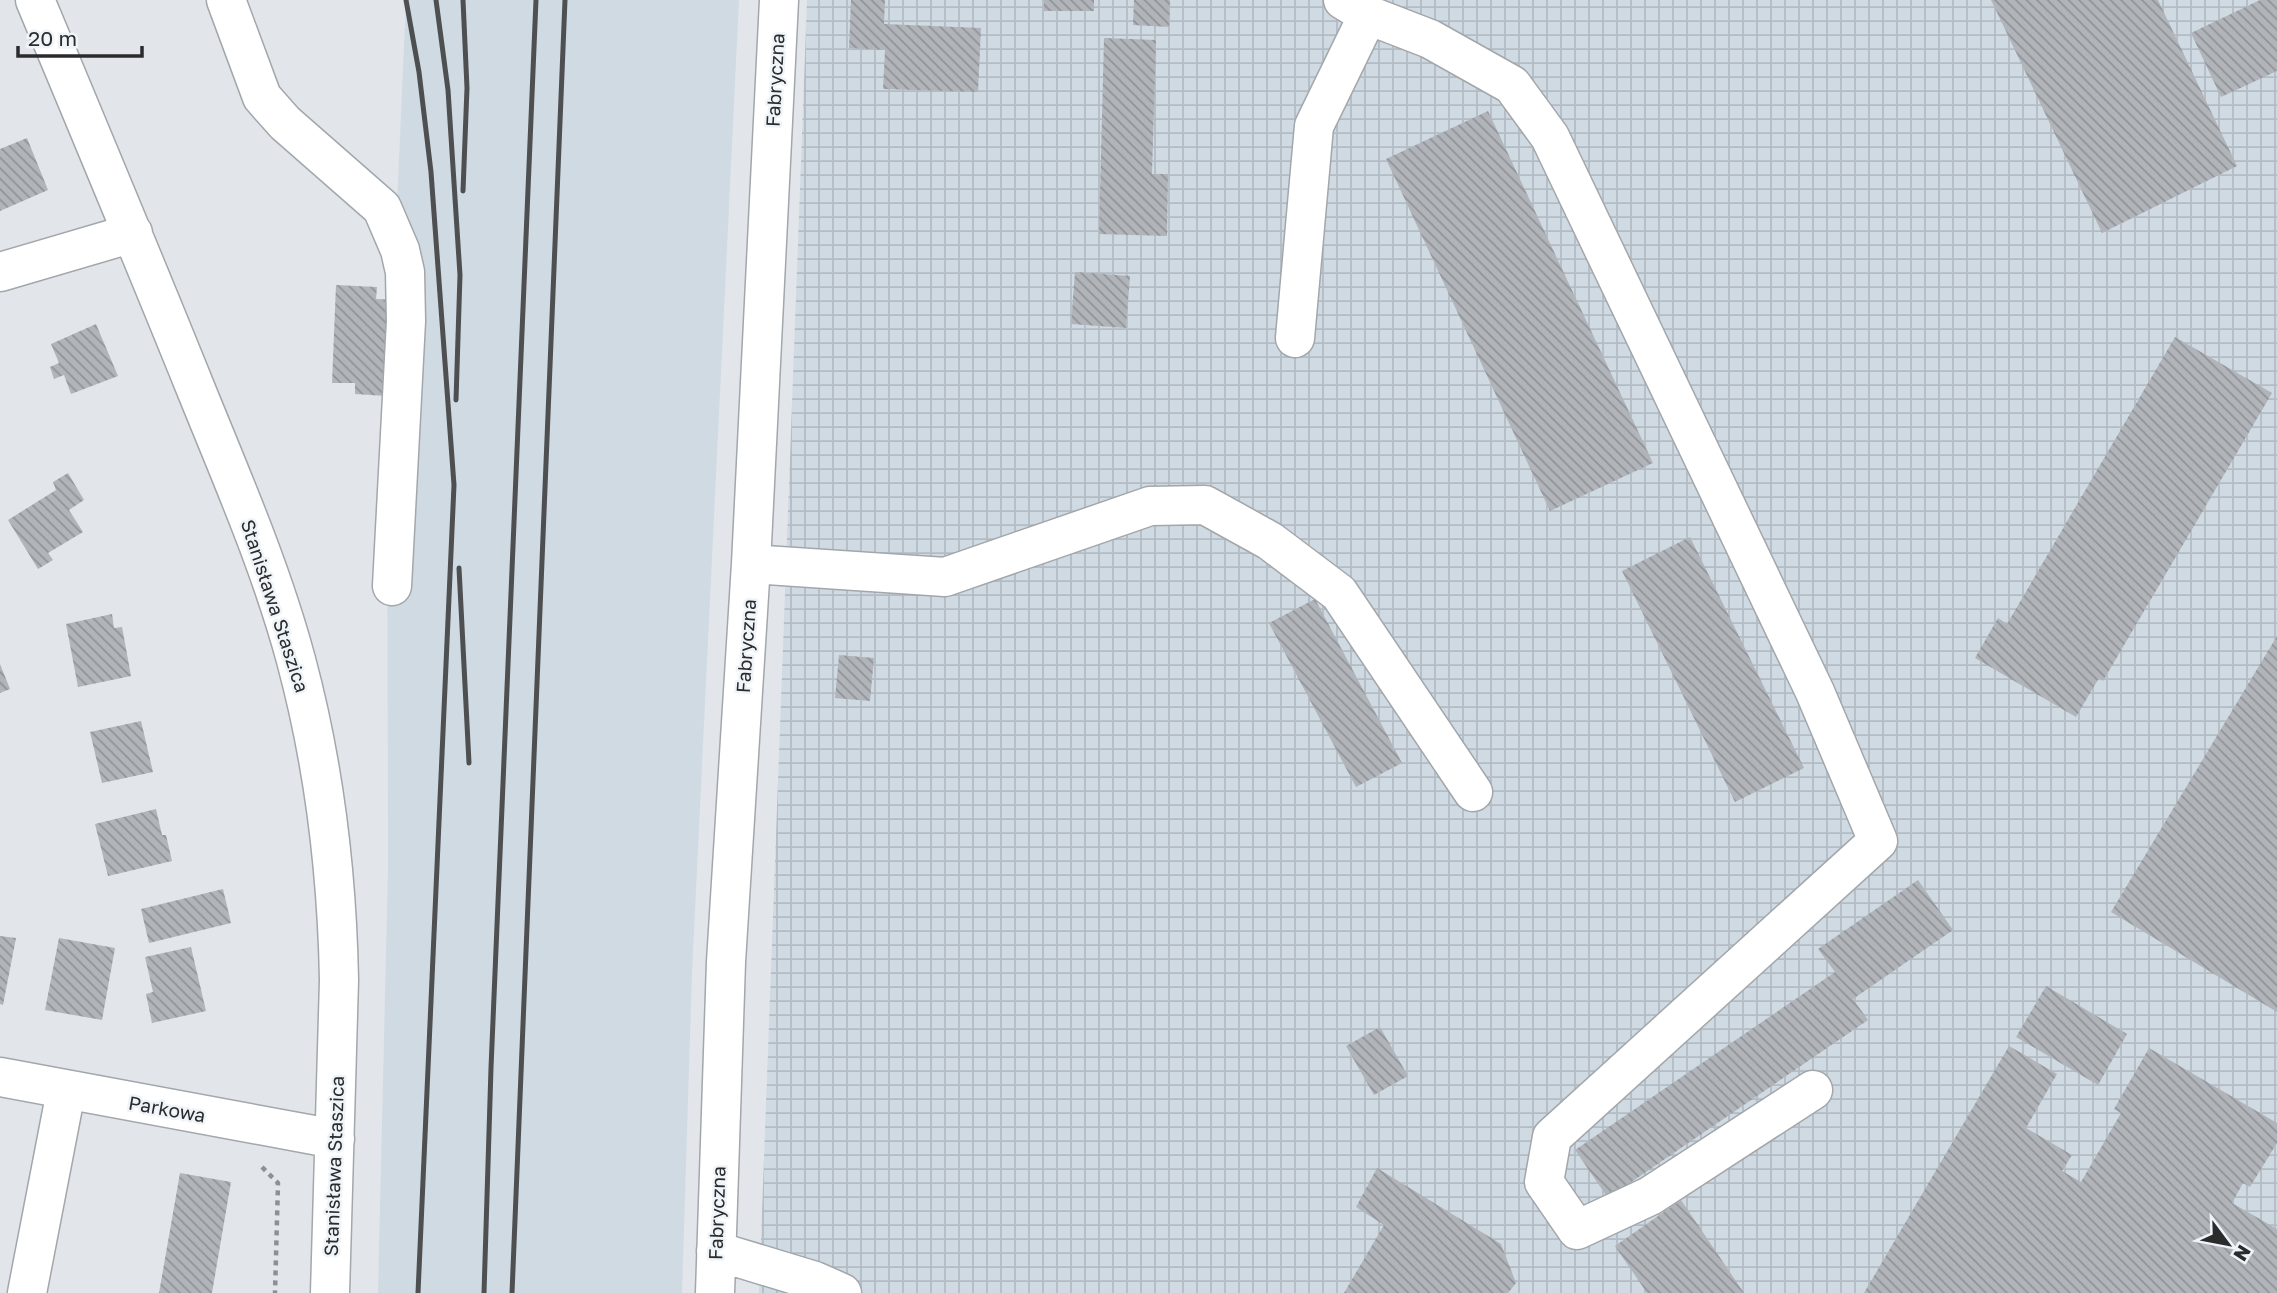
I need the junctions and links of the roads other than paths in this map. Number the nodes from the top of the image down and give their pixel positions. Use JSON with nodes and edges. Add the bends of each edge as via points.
{"nodes":[{"id":1,"x":35,"y":0,"type":"edge"},
{"id":2,"x":226,"y":0,"type":"edge"},
{"id":3,"x":779,"y":0,"type":"edge"},
{"id":4,"x":1355,"y":7,"type":"edge"},
{"id":5,"x":133,"y":233,"type":"junction"},
{"id":6,"x":0,"y":272,"type":"edge"},
{"id":7,"x":1295,"y":338,"type":"dead end"},
{"id":8,"x":751,"y":564,"type":"junction"},
{"id":9,"x":392,"y":586,"type":"dead end"},
{"id":10,"x":1473,"y":792,"type":"dead end"},
{"id":11,"x":0,"y":1077,"type":"edge"},
{"id":12,"x":1813,"y":1090,"type":"dead end"},
{"id":13,"x":66,"y":1091,"type":"junction"},
{"id":14,"x":335,"y":1139,"type":"junction"},
{"id":15,"x":716,"y":1251,"type":"junction"},
{"id":16,"x":27,"y":1293,"type":"edge"},
{"id":17,"x":330,"y":1293,"type":"edge"},
{"id":18,"x":715,"y":1293,"type":"edge"},
{"id":19,"x":842,"y":1293,"type":"edge"}],
"edges":[{"from":1,"to":5,"type":"street","name":"Stanisława Staszica"},
{"from":2,"to":9,"type":"street","via":[[262,97],[382,208],[400,250],[406,321]]},
{"from":3,"to":8,"type":"street","name":"Fabryczna"},
{"from":4,"to":7,"type":"street","via":[[1314,125]]},
{"from":4,"to":12,"type":"street","via":[[1430,39],[1512,85],[1550,136],[1815,692],[1878,841],[1552,1137],[1544,1182],[1577,1230],[1650,1196]]},
{"from":5,"to":6,"type":"street"},
{"from":5,"to":14,"type":"street","name":"Stanisława Staszica","via":[[276,596],[312,727],[338,931]]},
{"from":8,"to":10,"type":"street","via":[[945,577],[1150,506],[1205,505],[1270,541],[1339,593]]},
{"from":8,"to":15,"type":"street","name":"Fabryczna","via":[[726,962]]},
{"from":11,"to":13,"type":"street","name":"Parkowa"},
{"from":13,"to":14,"type":"street","name":"Parkowa"},
{"from":13,"to":16,"type":"street"},
{"from":14,"to":17,"type":"street","name":"Stanisława Staszica"},
{"from":15,"to":18,"type":"street","name":"Fabryczna"},
{"from":15,"to":19,"type":"street"}]}
